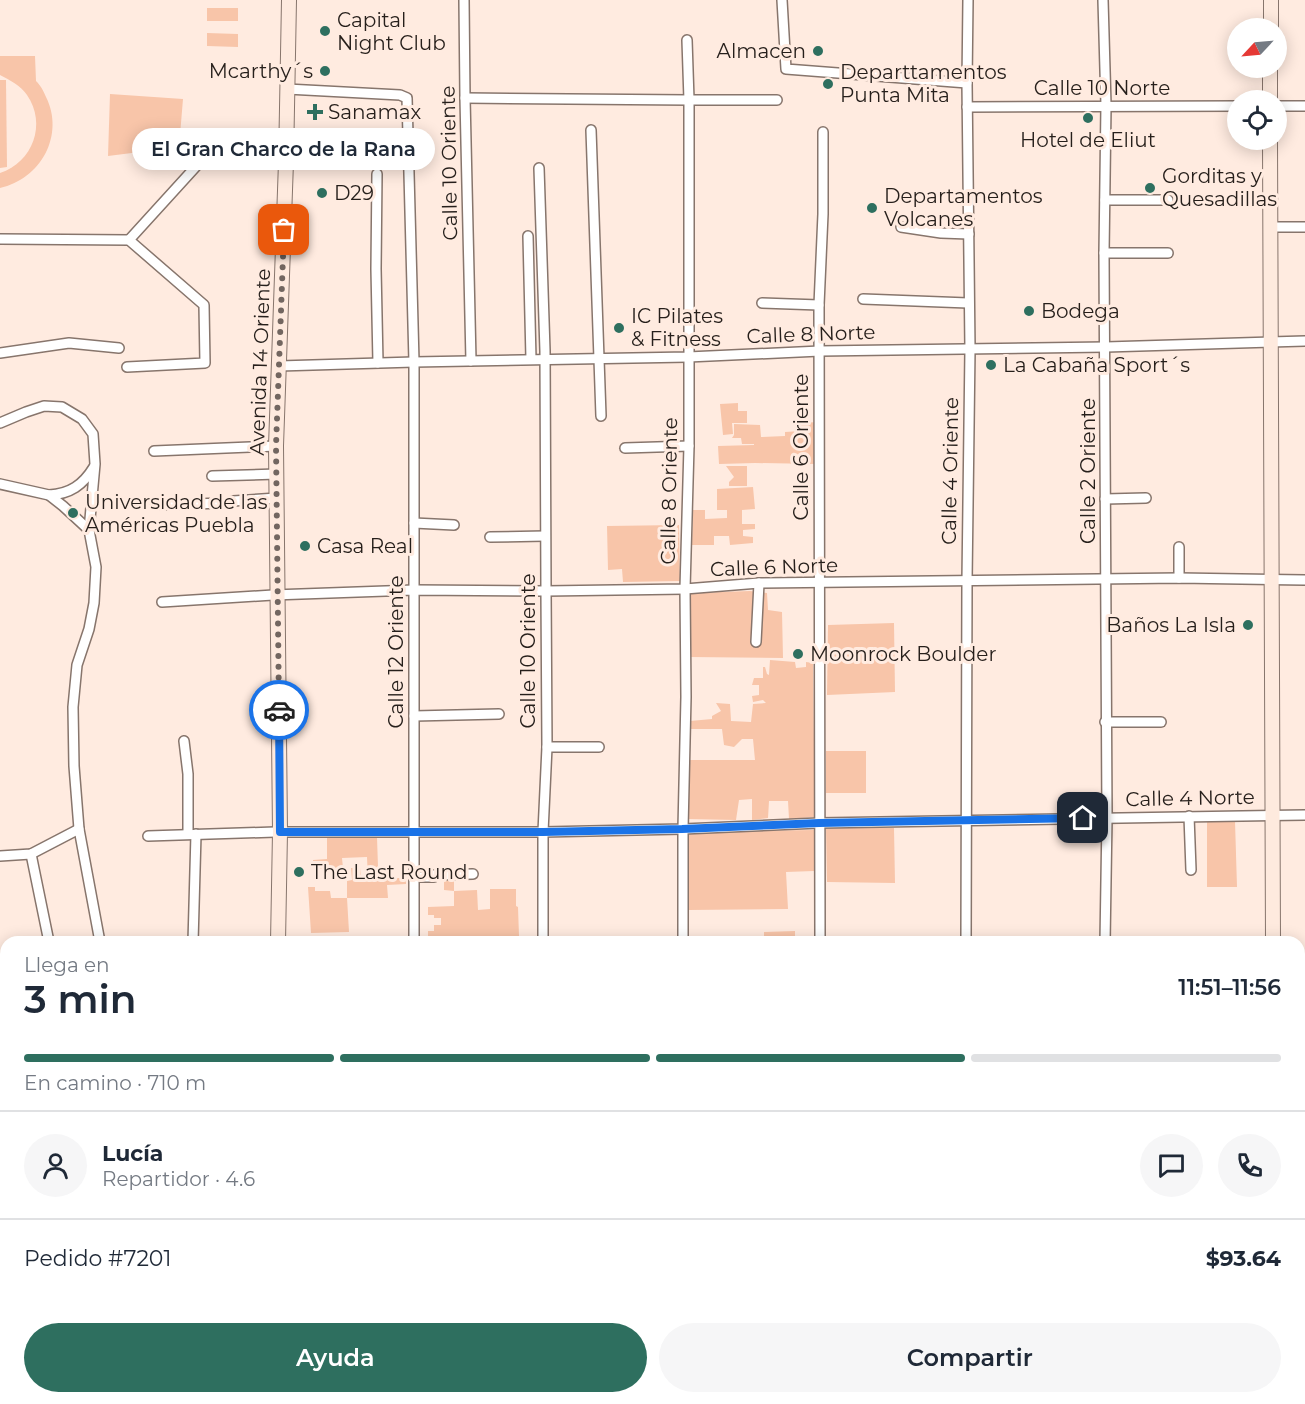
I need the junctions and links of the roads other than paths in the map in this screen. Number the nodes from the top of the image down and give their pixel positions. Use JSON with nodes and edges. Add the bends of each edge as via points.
{"nodes":[{"id":1,"x":289,"y":0,"type":"edge"},
{"id":2,"x":464,"y":0,"type":"edge"},
{"id":3,"x":782,"y":0,"type":"edge"},
{"id":4,"x":968,"y":0,"type":"edge"},
{"id":5,"x":1103,"y":0,"type":"edge"},
{"id":6,"x":1271,"y":0,"type":"edge"},
{"id":7,"x":1271,"y":18,"type":"edge"},
{"id":8,"x":687,"y":40,"type":"dead end"},
{"id":9,"x":967,"y":83,"type":"junction"},
{"id":10,"x":287,"y":89,"type":"junction"},
{"id":11,"x":465,"y":98,"type":"junction"},
{"id":12,"x":689,"y":100,"type":"junction"},
{"id":13,"x":777,"y":100,"type":"dead end"},
{"id":14,"x":1106,"y":105,"type":"junction"},
{"id":15,"x":1227,"y":106,"type":"edge"},
{"id":16,"x":1287,"y":106,"type":"edge"},
{"id":17,"x":1305,"y":106,"type":"edge"},
{"id":18,"x":968,"y":107,"type":"junction"},
{"id":19,"x":591,"y":130,"type":"dead end"},
{"id":20,"x":823,"y":132,"type":"dead end"},
{"id":21,"x":1270,"y":150,"type":"edge"},
{"id":22,"x":200,"y":162,"type":"dead end"},
{"id":23,"x":539,"y":168,"type":"dead end"},
{"id":24,"x":377,"y":174,"type":"dead end"},
{"id":25,"x":1105,"y":200,"type":"junction"},
{"id":26,"x":1168,"y":200,"type":"dead end"},
{"id":27,"x":901,"y":227,"type":"dead end"},
{"id":28,"x":1271,"y":227,"type":"junction"},
{"id":29,"x":1305,"y":227,"type":"edge"},
{"id":30,"x":969,"y":234,"type":"junction"},
{"id":31,"x":528,"y":236,"type":"dead end"},
{"id":32,"x":0,"y":239,"type":"edge"},
{"id":33,"x":129,"y":240,"type":"junction"},
{"id":34,"x":1104,"y":253,"type":"junction"},
{"id":35,"x":1168,"y":253,"type":"dead end"},
{"id":36,"x":863,"y":299,"type":"dead end"},
{"id":37,"x":762,"y":303,"type":"dead end"},
{"id":38,"x":968,"y":303,"type":"junction"},
{"id":39,"x":819,"y":305,"type":"junction"},
{"id":40,"x":1305,"y":341,"type":"edge"},
{"id":41,"x":1272,"y":342,"type":"junction"},
{"id":42,"x":1106,"y":346,"type":"junction"},
{"id":43,"x":119,"y":348,"type":"dead end"},
{"id":44,"x":970,"y":349,"type":"junction"},
{"id":45,"x":820,"y":351,"type":"junction"},
{"id":46,"x":0,"y":353,"type":"edge"},
{"id":47,"x":688,"y":357,"type":"junction"},
{"id":48,"x":531,"y":359,"type":"junction"},
{"id":49,"x":545,"y":359,"type":"junction"},
{"id":50,"x":599,"y":359,"type":"junction"},
{"id":51,"x":471,"y":361,"type":"junction"},
{"id":52,"x":414,"y":362,"type":"junction"},
{"id":53,"x":378,"y":363,"type":"junction"},
{"id":54,"x":279,"y":366,"type":"junction"},
{"id":55,"x":127,"y":367,"type":"dead end"},
{"id":56,"x":601,"y":416,"type":"dead end"},
{"id":57,"x":0,"y":423,"type":"edge"},
{"id":58,"x":276,"y":446,"type":"junction"},
{"id":59,"x":689,"y":446,"type":"junction"},
{"id":60,"x":625,"y":448,"type":"dead end"},
{"id":61,"x":154,"y":451,"type":"dead end"},
{"id":62,"x":95,"y":464,"type":"junction"},
{"id":63,"x":277,"y":474,"type":"junction"},
{"id":64,"x":212,"y":476,"type":"dead end"},
{"id":65,"x":0,"y":484,"type":"edge"},
{"id":66,"x":49,"y":495,"type":"junction"},
{"id":67,"x":277,"y":498,"type":"junction"},
{"id":68,"x":1146,"y":498,"type":"dead end"},
{"id":69,"x":1105,"y":499,"type":"junction"},
{"id":70,"x":155,"y":505,"type":"dead end"},
{"id":71,"x":414,"y":523,"type":"junction"},
{"id":72,"x":454,"y":525,"type":"dead end"},
{"id":73,"x":89,"y":530,"type":"junction"},
{"id":74,"x":545,"y":536,"type":"junction"},
{"id":75,"x":490,"y":537,"type":"dead end"},
{"id":76,"x":1179,"y":547,"type":"dead end"},
{"id":77,"x":1179,"y":578,"type":"junction"},
{"id":78,"x":1106,"y":580,"type":"junction"},
{"id":79,"x":1271,"y":580,"type":"junction"},
{"id":80,"x":1305,"y":580,"type":"edge"},
{"id":81,"x":967,"y":581,"type":"junction"},
{"id":82,"x":759,"y":583,"type":"junction"},
{"id":83,"x":819,"y":583,"type":"junction"},
{"id":84,"x":685,"y":589,"type":"junction"},
{"id":85,"x":414,"y":590,"type":"junction"},
{"id":86,"x":546,"y":591,"type":"junction"},
{"id":87,"x":278,"y":595,"type":"junction"},
{"id":88,"x":162,"y":602,"type":"dead end"},
{"id":89,"x":756,"y":642,"type":"dead end"},
{"id":90,"x":498,"y":714,"type":"dead end"},
{"id":91,"x":414,"y":716,"type":"junction"},
{"id":92,"x":1105,"y":722,"type":"junction"},
{"id":93,"x":1161,"y":722,"type":"dead end"},
{"id":94,"x":184,"y":741,"type":"dead end"},
{"id":95,"x":547,"y":747,"type":"junction"},
{"id":96,"x":599,"y":747,"type":"dead end"},
{"id":97,"x":1274,"y":815,"type":"junction"},
{"id":98,"x":1305,"y":815,"type":"edge"},
{"id":99,"x":1189,"y":816,"type":"junction"},
{"id":100,"x":1107,"y":818,"type":"junction"},
{"id":101,"x":966,"y":821,"type":"junction"},
{"id":102,"x":819,"y":823,"type":"junction"},
{"id":103,"x":79,"y":829,"type":"junction"},
{"id":104,"x":682,"y":829,"type":"junction"},
{"id":105,"x":414,"y":831,"type":"junction"},
{"id":106,"x":280,"y":832,"type":"junction"},
{"id":107,"x":543,"y":832,"type":"junction"},
{"id":108,"x":192,"y":834,"type":"junction"},
{"id":109,"x":148,"y":836,"type":"dead end"},
{"id":110,"x":31,"y":854,"type":"junction"},
{"id":111,"x":0,"y":856,"type":"edge"},
{"id":112,"x":1191,"y":870,"type":"dead end"},
{"id":113,"x":474,"y":874,"type":"dead end"},
{"id":114,"x":414,"y":877,"type":"junction"},
{"id":115,"x":48,"y":936,"type":"edge"},
{"id":116,"x":99,"y":936,"type":"edge"},
{"id":117,"x":193,"y":936,"type":"edge"},
{"id":118,"x":278,"y":936,"type":"edge"},
{"id":119,"x":414,"y":936,"type":"edge"},
{"id":120,"x":543,"y":936,"type":"edge"},
{"id":121,"x":683,"y":936,"type":"edge"},
{"id":122,"x":820,"y":936,"type":"edge"},
{"id":123,"x":966,"y":936,"type":"edge"},
{"id":124,"x":1105,"y":936,"type":"edge"},
{"id":125,"x":1273,"y":936,"type":"edge"}],
"edges":[{"from":1,"to":10,"type":"main road","name":"Avenida 14 Oriente"},
{"from":2,"to":11,"type":"street","name":"Calle 10 Oriente"},
{"from":3,"to":9,"type":"street","via":[[786,69]]},
{"from":4,"to":9,"type":"street","name":"Calle 4 Oriente"},
{"from":5,"to":14,"type":"street","name":"Calle 2 Oriente"},
{"from":6,"to":7,"type":"main road"},
{"from":8,"to":12,"type":"street","name":"Calle 8 Oriente"},
{"from":9,"to":18,"type":"street","name":"Calle 4 Oriente"},
{"from":10,"to":52,"type":"street","name":"Calle 12 Oriente","via":[[407,98]]},
{"from":10,"to":54,"type":"main road","name":"Avenida 14 Oriente"},
{"from":11,"to":12,"type":"street"},
{"from":11,"to":51,"type":"street","name":"Calle 10 Oriente"},
{"from":12,"to":13,"type":"street"},
{"from":12,"to":47,"type":"street","name":"Calle 8 Oriente"},
{"from":14,"to":15,"type":"street","name":"Calle 10 Norte"},
{"from":14,"to":18,"type":"street","name":"Calle 10 Norte"},
{"from":14,"to":25,"type":"street","name":"Calle 2 Oriente"},
{"from":16,"to":17,"type":"street"},
{"from":18,"to":30,"type":"street","name":"Calle 4 Oriente"},
{"from":19,"to":50,"type":"street"},
{"from":20,"to":39,"type":"street","name":"Calle 6 Oriente"},
{"from":21,"to":28,"type":"main road"},
{"from":22,"to":33,"type":"street"},
{"from":23,"to":49,"type":"street","name":"Calle 10 Oriente"},
{"from":24,"to":53,"type":"street"},
{"from":25,"to":26,"type":"street"},
{"from":25,"to":34,"type":"street","name":"Calle 2 Oriente"},
{"from":27,"to":30,"type":"street"},
{"from":28,"to":29,"type":"street"},
{"from":28,"to":41,"type":"main road"},
{"from":30,"to":38,"type":"street","name":"Calle 4 Oriente"},
{"from":31,"to":48,"type":"street"},
{"from":32,"to":33,"type":"street"},
{"from":33,"to":55,"type":"street","via":[[204,305],[205,363]]},
{"from":34,"to":35,"type":"street"},
{"from":34,"to":42,"type":"street","name":"Calle 2 Oriente"},
{"from":36,"to":38,"type":"street"},
{"from":37,"to":39,"type":"street"},
{"from":38,"to":44,"type":"street","name":"Calle 4 Oriente"},
{"from":39,"to":45,"type":"street","name":"Calle 6 Oriente"},
{"from":40,"to":41,"type":"street","name":"Calle 8 Norte"},
{"from":41,"to":42,"type":"street","name":"Calle 8 Norte"},
{"from":41,"to":79,"type":"main road"},
{"from":42,"to":44,"type":"street","name":"Calle 8 Norte"},
{"from":42,"to":69,"type":"street","name":"Calle 2 Oriente"},
{"from":43,"to":46,"type":"street","via":[[69,343]]},
{"from":44,"to":45,"type":"street","name":"Calle 8 Norte"},
{"from":44,"to":81,"type":"street","name":"Calle 4 Oriente"},
{"from":45,"to":47,"type":"street","name":"Calle 8 Norte"},
{"from":45,"to":83,"type":"street","name":"Calle 6 Oriente"},
{"from":47,"to":50,"type":"street","name":"Calle 8 Norte"},
{"from":47,"to":59,"type":"street","name":"Calle 8 Oriente"},
{"from":48,"to":49,"type":"street","name":"Calle 8 Norte"},
{"from":48,"to":51,"type":"street","name":"Calle 8 Norte"},
{"from":49,"to":50,"type":"street","name":"Calle 8 Norte"},
{"from":49,"to":74,"type":"street","name":"Calle 10 Oriente"},
{"from":50,"to":56,"type":"street"},
{"from":51,"to":52,"type":"street","name":"Calle 8 Norte"},
{"from":52,"to":53,"type":"street","name":"Calle 8 Norte"},
{"from":52,"to":71,"type":"street","name":"Calle 12 Oriente"},
{"from":53,"to":54,"type":"street","name":"Calle 8 Norte"},
{"from":54,"to":58,"type":"main road","name":"Avenida 14 Oriente"},
{"from":57,"to":62,"type":"street","via":[[44,406],[62,407],[82,419],[93,434]]},
{"from":58,"to":61,"type":"street"},
{"from":58,"to":63,"type":"main road","name":"Avenida 14 Oriente"},
{"from":59,"to":60,"type":"street"},
{"from":59,"to":84,"type":"street","name":"Calle 8 Oriente"},
{"from":62,"to":66,"type":"street","via":[[73,489]]},
{"from":62,"to":73,"type":"street"},
{"from":63,"to":64,"type":"street"},
{"from":63,"to":67,"type":"main road","name":"Avenida 14 Oriente"},
{"from":65,"to":66,"type":"street"},
{"from":66,"to":73,"type":"street"},
{"from":67,"to":70,"type":"street"},
{"from":67,"to":87,"type":"main road","name":"Avenida 14 Oriente"},
{"from":68,"to":69,"type":"street"},
{"from":69,"to":78,"type":"street","name":"Calle 2 Oriente"},
{"from":71,"to":72,"type":"street"},
{"from":71,"to":85,"type":"street","name":"Calle 12 Oriente"},
{"from":73,"to":103,"type":"street","via":[[96,567],[94,603],[77,665],[73,706]]},
{"from":74,"to":75,"type":"street"},
{"from":74,"to":86,"type":"street","name":"Calle 10 Oriente"},
{"from":76,"to":77,"type":"street"},
{"from":77,"to":78,"type":"street","name":"Calle 6 Norte"},
{"from":77,"to":79,"type":"street","name":"Calle 6 Norte"},
{"from":78,"to":81,"type":"street","name":"Calle 6 Norte"},
{"from":78,"to":92,"type":"street","name":"Calle 2 Oriente"},
{"from":79,"to":80,"type":"street","name":"Calle 6 Norte"},
{"from":79,"to":97,"type":"main road"},
{"from":81,"to":83,"type":"street","name":"Calle 6 Norte"},
{"from":81,"to":101,"type":"street","name":"Calle 4 Oriente"},
{"from":82,"to":83,"type":"street","name":"Calle 6 Norte"},
{"from":82,"to":84,"type":"street","name":"Calle 6 Norte"},
{"from":82,"to":89,"type":"street"},
{"from":83,"to":102,"type":"street","name":"Calle 6 Oriente"},
{"from":84,"to":86,"type":"street","name":"Calle 6 Norte"},
{"from":84,"to":104,"type":"street","name":"Calle 8 Oriente"},
{"from":85,"to":86,"type":"street","name":"Calle 6 Norte"},
{"from":85,"to":87,"type":"street","name":"Calle 6 Norte"},
{"from":85,"to":91,"type":"street","name":"Calle 12 Oriente"},
{"from":86,"to":95,"type":"street","name":"Calle 10 Oriente"},
{"from":87,"to":88,"type":"street","name":"Calle 6 Norte"},
{"from":87,"to":106,"type":"main road","name":"Avenida 14 Oriente"},
{"from":90,"to":91,"type":"street"},
{"from":91,"to":105,"type":"street","name":"Calle 12 Oriente"},
{"from":92,"to":93,"type":"street"},
{"from":92,"to":100,"type":"street","name":"Calle 2 Oriente"},
{"from":94,"to":108,"type":"street"},
{"from":95,"to":96,"type":"street"},
{"from":95,"to":107,"type":"street","name":"Calle 10 Oriente"},
{"from":97,"to":98,"type":"street","name":"Calle 4 Norte"},
{"from":97,"to":99,"type":"street","name":"Calle 4 Norte"},
{"from":97,"to":125,"type":"main road"},
{"from":99,"to":100,"type":"street","name":"Calle 4 Norte"},
{"from":99,"to":112,"type":"street"},
{"from":100,"to":101,"type":"street","name":"Calle 4 Norte"},
{"from":100,"to":124,"type":"street","name":"Calle 2 Oriente"},
{"from":101,"to":102,"type":"street","name":"Calle 4 Norte"},
{"from":101,"to":123,"type":"street","name":"Calle 4 Oriente"},
{"from":102,"to":104,"type":"street","name":"Calle 4 Norte"},
{"from":102,"to":122,"type":"street","name":"Calle 6 Oriente"},
{"from":103,"to":110,"type":"street"},
{"from":103,"to":116,"type":"street"},
{"from":104,"to":107,"type":"street","name":"Calle 4 Norte"},
{"from":104,"to":121,"type":"street","name":"Calle 8 Oriente"},
{"from":105,"to":106,"type":"street","name":"Calle 4 Norte"},
{"from":105,"to":107,"type":"street","name":"Calle 4 Norte"},
{"from":105,"to":114,"type":"street","name":"Calle 12 Oriente"},
{"from":106,"to":108,"type":"street","name":"Calle 4 Norte"},
{"from":106,"to":118,"type":"main road","name":"Avenida 14 Oriente"},
{"from":107,"to":120,"type":"street","name":"Calle 10 Oriente"},
{"from":108,"to":109,"type":"street","name":"Calle 4 Norte"},
{"from":108,"to":117,"type":"street"},
{"from":110,"to":111,"type":"street"},
{"from":110,"to":115,"type":"street"},
{"from":113,"to":114,"type":"street"},
{"from":114,"to":119,"type":"street","name":"Calle 12 Oriente"}]}
